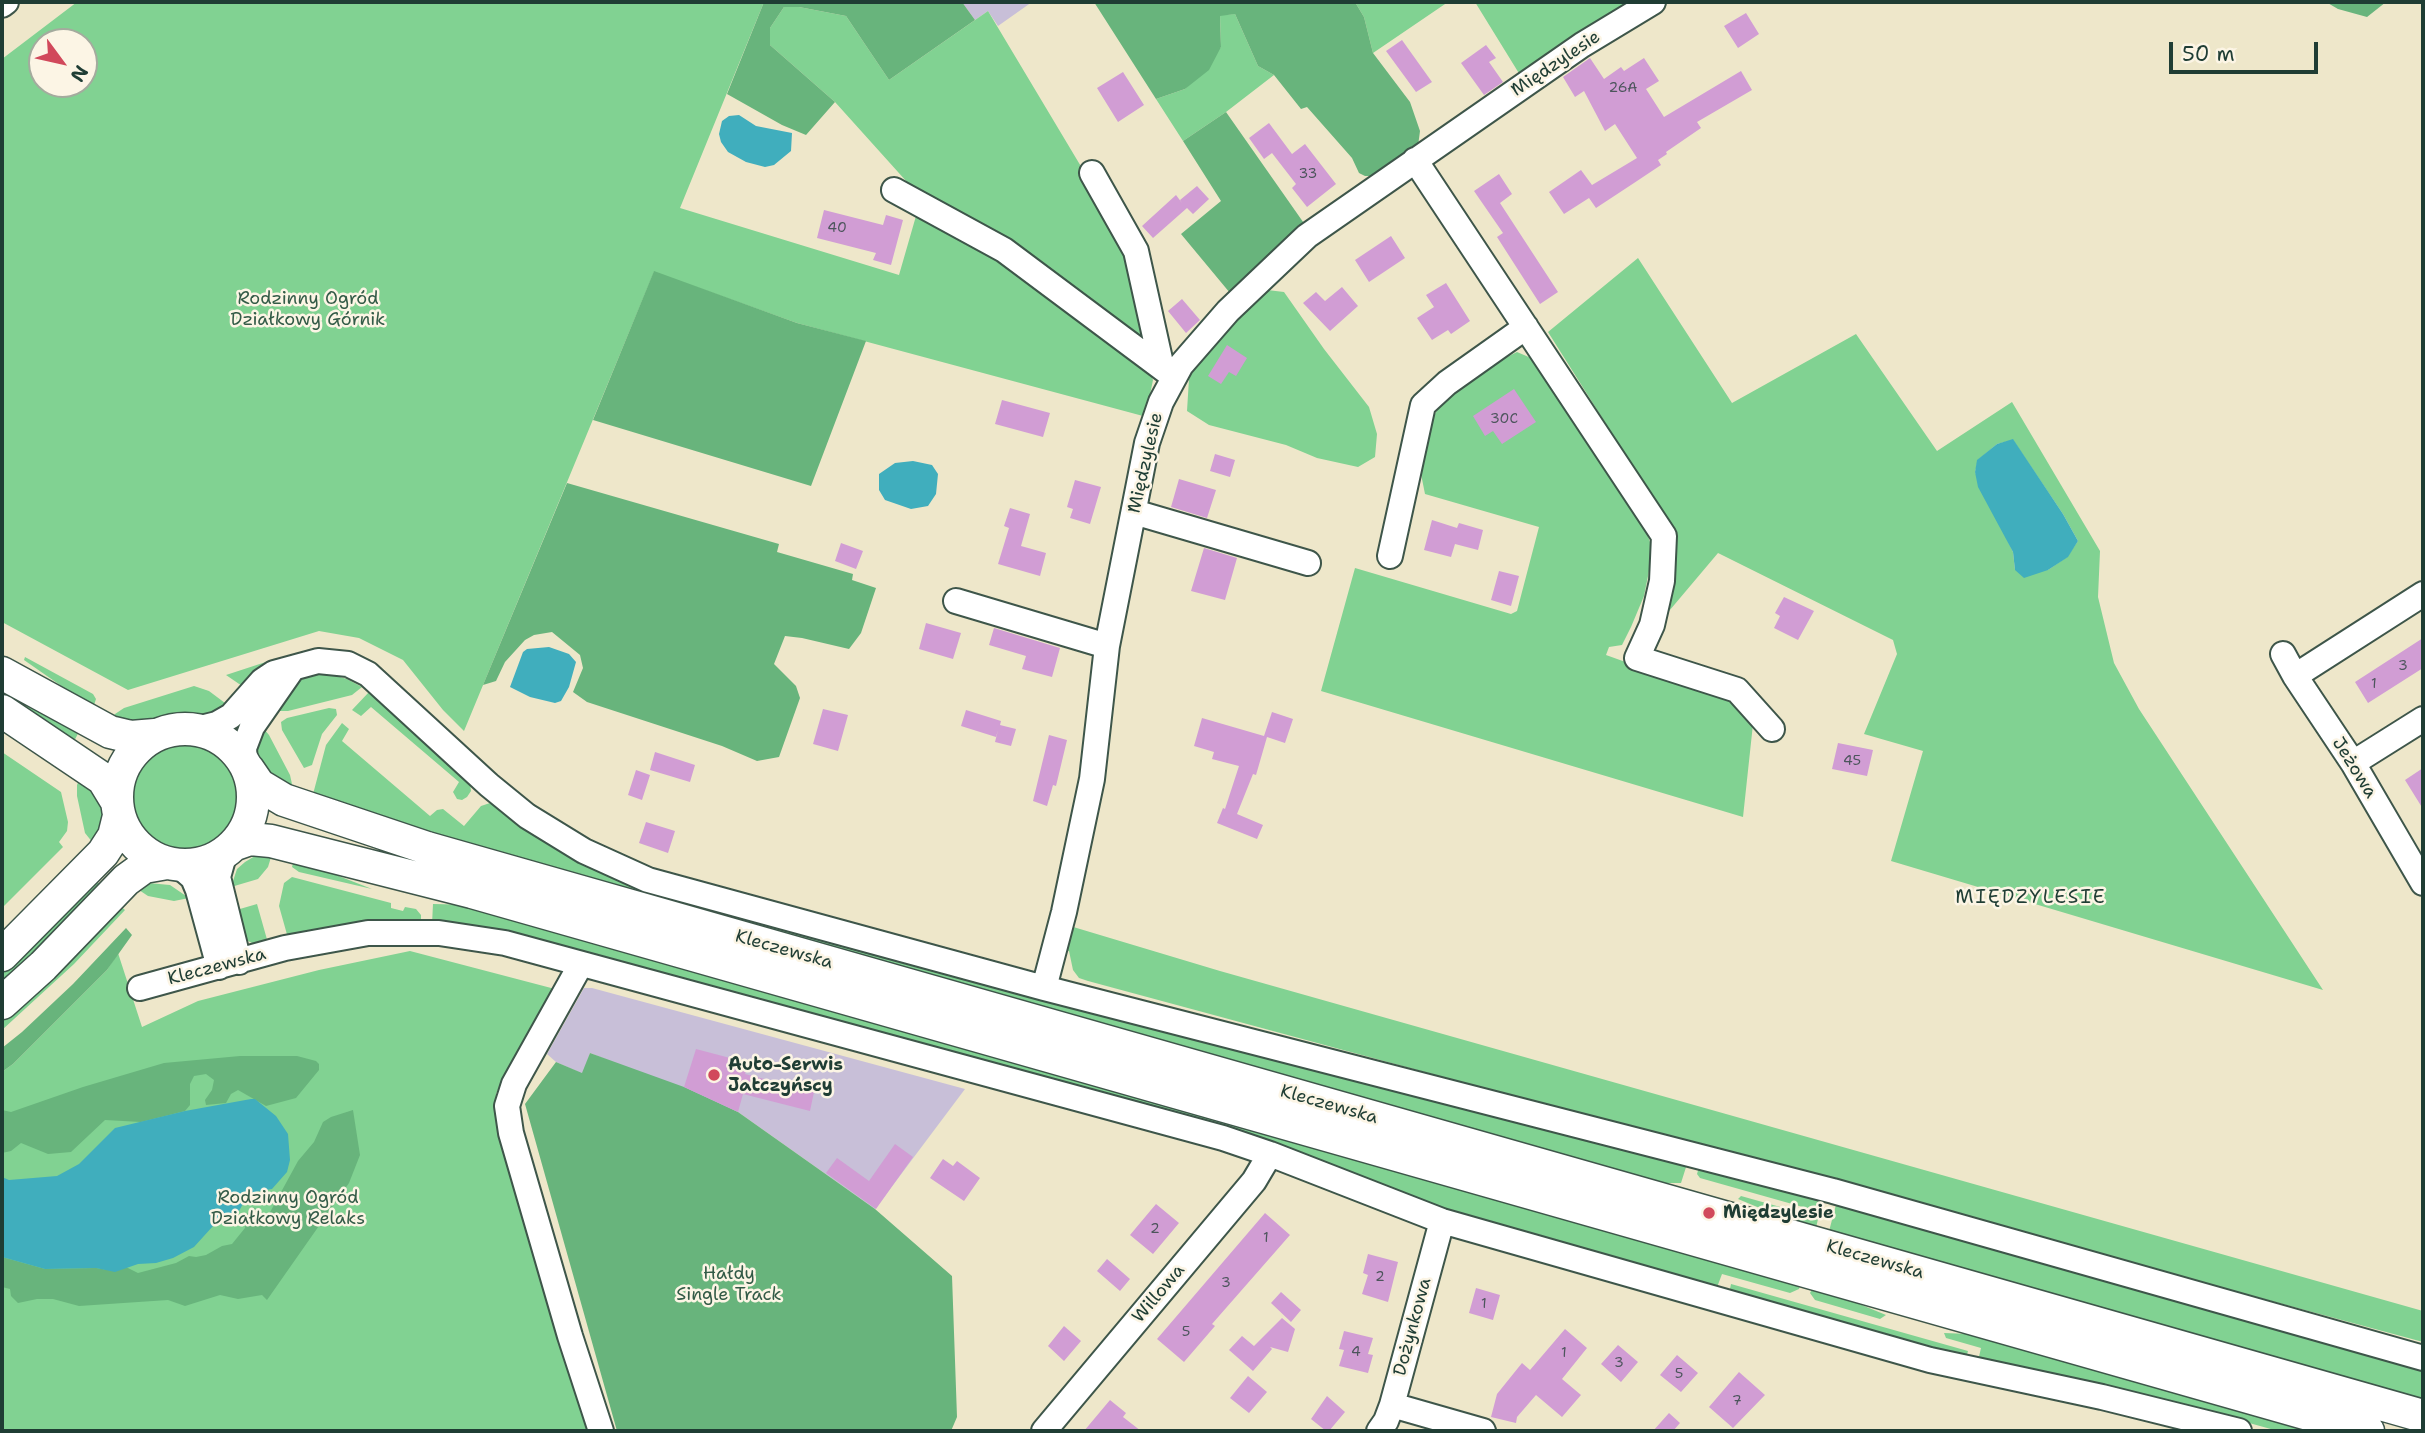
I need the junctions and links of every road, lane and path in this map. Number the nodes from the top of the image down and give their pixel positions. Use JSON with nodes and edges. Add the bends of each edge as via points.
{"nodes":[{"id":1,"x":6,"y":2,"type":"edge"},
{"id":2,"x":1653,"y":2,"type":"edge"},
{"id":3,"x":2,"y":5,"type":"edge"},
{"id":4,"x":1415,"y":160,"type":"junction"},
{"id":5,"x":1092,"y":173,"type":"dead end"},
{"id":6,"x":894,"y":190,"type":"dead end"},
{"id":7,"x":1526,"y":327,"type":"junction"},
{"id":8,"x":1168,"y":373,"type":"junction"},
{"id":9,"x":1134,"y":512,"type":"junction"},
{"id":10,"x":1390,"y":556,"type":"dead end"},
{"id":11,"x":1308,"y":563,"type":"dead end"},
{"id":12,"x":2423,"y":594,"type":"edge"},
{"id":13,"x":956,"y":601,"type":"dead end"},
{"id":14,"x":1107,"y":646,"type":"junction"},
{"id":15,"x":293,"y":668,"type":"junction"},
{"id":16,"x":2,"y":673,"type":"edge"},
{"id":17,"x":4,"y":718,"type":"edge"},
{"id":18,"x":2423,"y":719,"type":"edge"},
{"id":19,"x":197,"y":729,"type":"junction"},
{"id":20,"x":1772,"y":729,"type":"dead end"},
{"id":21,"x":155,"y":735,"type":"junction"},
{"id":22,"x":2353,"y":763,"type":"junction"},
{"id":23,"x":246,"y":766,"type":"junction"},
{"id":24,"x":118,"y":809,"type":"junction"},
{"id":25,"x":229,"y":848,"type":"junction"},
{"id":26,"x":172,"y":864,"type":"junction"},
{"id":27,"x":2423,"y":883,"type":"edge"},
{"id":28,"x":2,"y":955,"type":"edge"},
{"id":29,"x":581,"y":964,"type":"junction"},
{"id":30,"x":229,"y":965,"type":"junction"},
{"id":31,"x":140,"y":988,"type":"dead end"},
{"id":32,"x":1044,"y":988,"type":"junction"},
{"id":33,"x":2,"y":1003,"type":"edge"},
{"id":34,"x":1270,"y":1154,"type":"junction"},
{"id":35,"x":1443,"y":1221,"type":"junction"},
{"id":36,"x":2423,"y":1358,"type":"edge"},
{"id":37,"x":1392,"y":1405,"type":"junction"},
{"id":38,"x":2423,"y":1416,"type":"edge"},
{"id":39,"x":2194,"y":1425,"type":"edge"},
{"id":40,"x":601,"y":1431,"type":"edge"},
{"id":41,"x":1044,"y":1431,"type":"edge"},
{"id":42,"x":1379,"y":1431,"type":"edge"},
{"id":43,"x":1483,"y":1431,"type":"edge"},
{"id":44,"x":2239,"y":1431,"type":"edge"},
{"id":45,"x":2368,"y":1431,"type":"edge"}],
"edges":[{"from":1,"to":3,"type":"street"},
{"from":2,"to":4,"type":"street","name":"Międzylesie"},
{"from":4,"to":7,"type":"street"},
{"from":4,"to":8,"type":"street","name":"Międzylesie","via":[[1287,254]]},
{"from":5,"to":8,"type":"street","via":[[1136,251]]},
{"from":6,"to":8,"type":"street","via":[[1004,250]]},
{"from":7,"to":10,"type":"street","via":[[1423,405]]},
{"from":7,"to":20,"type":"street","via":[[1664,536],[1662,581],[1652,625],[1637,658],[1737,690]]},
{"from":8,"to":9,"type":"street","name":"Międzylesie","via":[[1147,443]]},
{"from":9,"to":11,"type":"street"},
{"from":9,"to":14,"type":"street","name":"Międzylesie"},
{"from":12,"to":22,"type":"street","name":"Jeżowa","via":[[2289,665]]},
{"from":13,"to":14,"type":"street"},
{"from":14,"to":32,"type":"street","name":"Międzylesie","via":[[1092,779]]},
{"from":15,"to":19,"type":"street","via":[[267,676],[224,721]]},
{"from":15,"to":23,"type":"street","via":[[252,727],[244,748]]},
{"from":15,"to":32,"type":"street","via":[[325,660],[362,670],[527,816],[584,852],[622,869],[675,888]]},
{"from":16,"to":21,"type":"main road","via":[[110,732],[131,737]]},
{"from":17,"to":24,"type":"main road","via":[[103,779]]},
{"from":18,"to":22,"type":"street"},
{"from":19,"to":21,"type":"main road"},
{"from":19,"to":23,"type":"main road","via":[[229,744]]},
{"from":21,"to":24,"type":"main road","via":[[129,757],[119,779]]},
{"from":22,"to":27,"type":"street","name":"Jeżowa"},
{"from":23,"to":25,"type":"main road","via":[[253,792],[251,815]]},
{"from":23,"to":38,"type":"main road","name":"Kleczewska","via":[[260,785],[284,800],[427,848]]},
{"from":24,"to":26,"type":"main road","via":[[132,841],[154,858]]},
{"from":24,"to":28,"type":"main road","via":[[114,836],[103,853]]},
{"from":25,"to":26,"type":"main road","via":[[198,864]]},
{"from":25,"to":30,"type":"street","via":[[218,877]]},
{"from":25,"to":45,"type":"main road","name":"Kleczewska","via":[[250,839],[271,841],[472,892]]},
{"from":26,"to":30,"type":"street","via":[[193,878]]},
{"from":26,"to":33,"type":"main road","via":[[144,867],[126,880]]},
{"from":29,"to":30,"type":"street","name":"Kleczewska","via":[[467,936],[388,932],[311,943]]},
{"from":29,"to":34,"type":"street","name":"Kleczewska"},
{"from":29,"to":40,"type":"street","via":[[514,1084],[507,1106],[511,1133]]},
{"from":30,"to":31,"type":"street","name":"Kleczewska"},
{"from":32,"to":36,"type":"street","via":[[1833,1191]]},
{"from":34,"to":35,"type":"street","name":"Kleczewska"},
{"from":34,"to":41,"type":"street","name":"Willowa","via":[[1254,1181]]},
{"from":35,"to":37,"type":"street","name":"Dożynkowa"},
{"from":35,"to":39,"type":"street","name":"Kleczewska","via":[[1930,1360]]},
{"from":37,"to":42,"type":"street","name":"Dożynkowa"},
{"from":37,"to":43,"type":"street"},
{"from":39,"to":44,"type":"street","name":"Kleczewska"}]}
